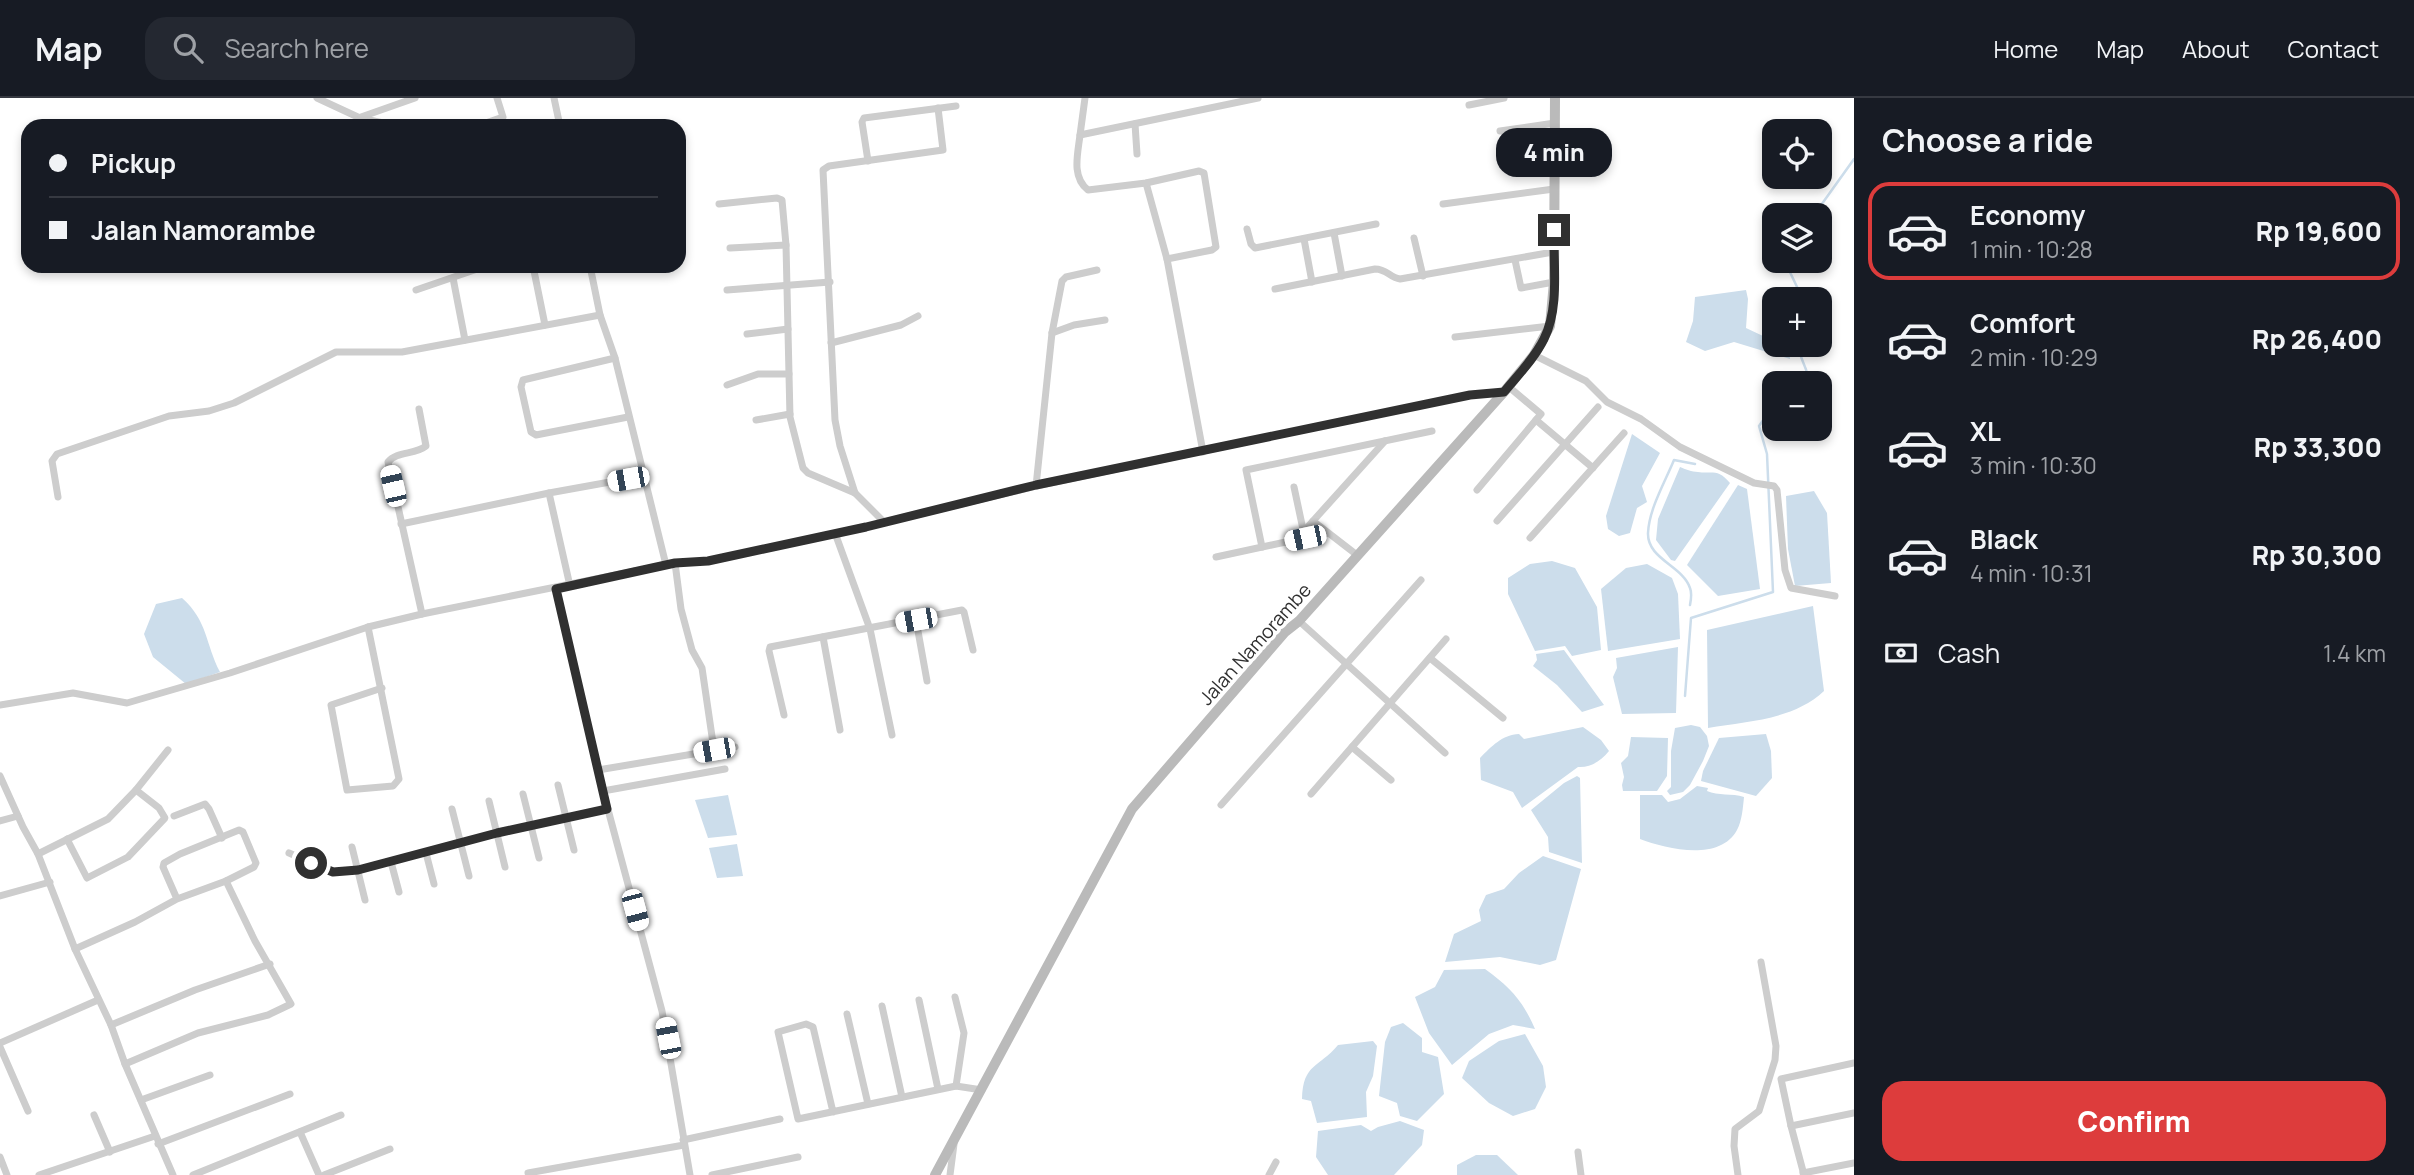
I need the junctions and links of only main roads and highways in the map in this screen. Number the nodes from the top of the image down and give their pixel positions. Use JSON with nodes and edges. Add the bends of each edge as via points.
{"nodes":[{"id":1,"x":1555,"y":98,"type":"edge"},
{"id":2,"x":935,"y":1175,"type":"edge"}],
"edges":[{"from":1,"to":2,"type":"main road","name":"Jalan Namorambe","via":[[1554,282],[1550,326],[1534,355],[1299,621],[1284,632],[1132,809]]}]}
